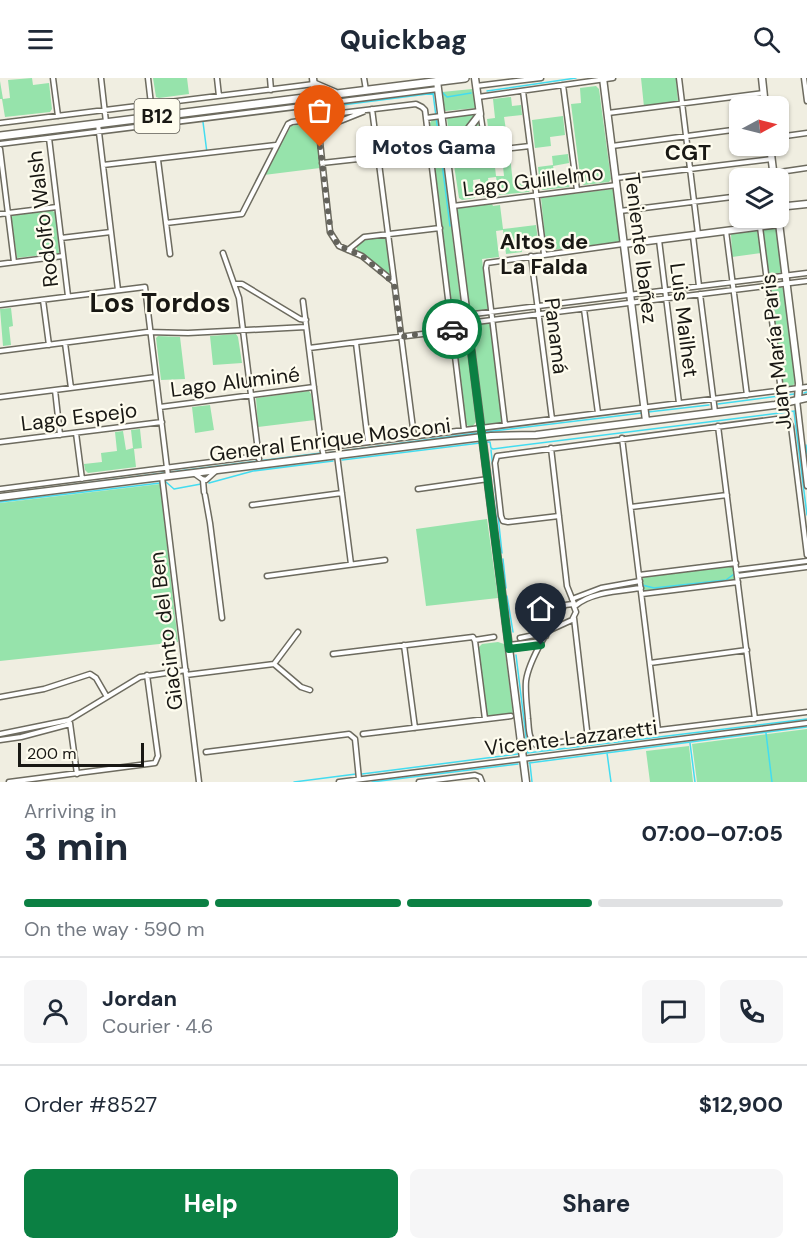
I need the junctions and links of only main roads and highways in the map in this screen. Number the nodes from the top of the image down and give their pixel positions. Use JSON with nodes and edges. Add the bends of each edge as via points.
{"nodes":[{"id":1,"x":465,"y":78,"type":"edge"},
{"id":2,"x":313,"y":81,"type":"edge"},
{"id":3,"x":414,"y":81,"type":"edge"},
{"id":4,"x":337,"y":94,"type":"junction"},
{"id":5,"x":0,"y":136,"type":"edge"}],
"edges":[{"from":1,"to":3,"type":"main road","number":"B12","via":[[438,85]]},
{"from":2,"to":4,"type":"main road"},
{"from":3,"to":4,"type":"main road","number":"B12"},
{"from":4,"to":5,"type":"main road","number":"B12","via":[[107,123],[98,128]]}]}
